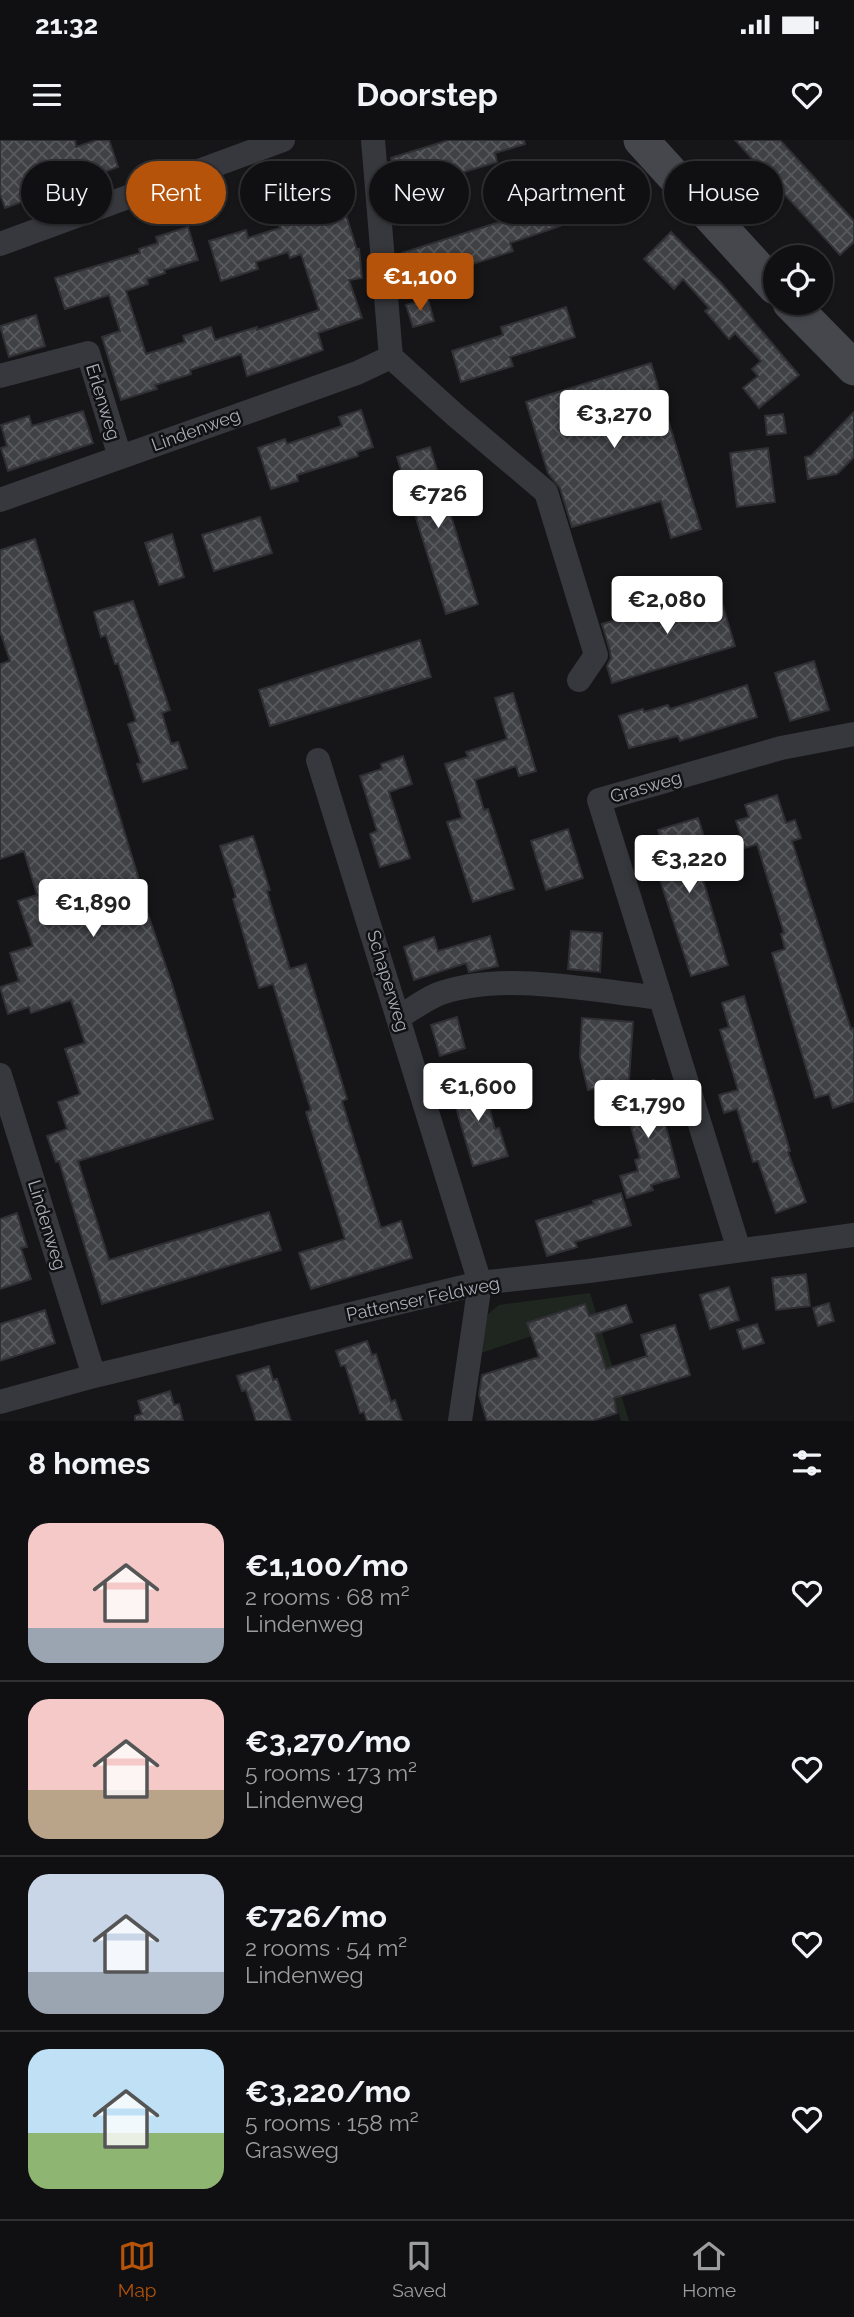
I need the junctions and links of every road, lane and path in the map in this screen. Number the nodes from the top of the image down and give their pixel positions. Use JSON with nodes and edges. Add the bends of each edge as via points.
{"nodes":[{"id":1,"x":283,"y":140,"type":"edge"},
{"id":2,"x":373,"y":140,"type":"edge"},
{"id":3,"x":642,"y":140,"type":"edge"},
{"id":4,"x":0,"y":244,"type":"edge"},
{"id":5,"x":763,"y":274,"type":"edge"},
{"id":6,"x":802,"y":315,"type":"edge"},
{"id":7,"x":391,"y":357,"type":"junction"},
{"id":8,"x":854,"y":368,"type":"edge"},
{"id":9,"x":0,"y":376,"type":"edge"},
{"id":10,"x":120,"y":457,"type":"junction"},
{"id":11,"x":0,"y":500,"type":"edge"},
{"id":12,"x":579,"y":680,"type":"dead end"},
{"id":13,"x":854,"y":734,"type":"edge"},
{"id":14,"x":318,"y":760,"type":"dead end"},
{"id":15,"x":661,"y":998,"type":"junction"},
{"id":16,"x":399,"y":1017,"type":"junction"},
{"id":17,"x":0,"y":1075,"type":"edge"},
{"id":18,"x":854,"y":1235,"type":"edge"},
{"id":19,"x":739,"y":1250,"type":"junction"},
{"id":20,"x":480,"y":1283,"type":"junction"},
{"id":21,"x":94,"y":1376,"type":"junction"},
{"id":22,"x":0,"y":1402,"type":"edge"},
{"id":23,"x":460,"y":1421,"type":"edge"}],
"edges":[{"from":1,"to":4,"type":"street"},
{"from":2,"to":7,"type":"street"},
{"from":3,"to":5,"type":"main road"},
{"from":6,"to":8,"type":"main road"},
{"from":7,"to":10,"type":"street","name":"Lindenweg"},
{"from":7,"to":12,"type":"street","via":[[546,492],[596,655]]},
{"from":9,"to":10,"type":"street","name":"Erlenweg","via":[[88,353]]},
{"from":10,"to":11,"type":"street","name":"Lindenweg"},
{"from":13,"to":15,"type":"street","name":"Grasweg","via":[[780,748],[599,800]]},
{"from":14,"to":16,"type":"street","name":"Schaperweg"},
{"from":15,"to":16,"type":"street","via":[[525,983],[482,983],[436,996]]},
{"from":15,"to":19,"type":"street","name":"Grasweg"},
{"from":16,"to":20,"type":"street","name":"Schaperweg"},
{"from":17,"to":21,"type":"street","name":"Lindenweg"},
{"from":18,"to":19,"type":"street","name":"Pattenser Feldweg"},
{"from":19,"to":20,"type":"street","name":"Pattenser Feldweg"},
{"from":20,"to":21,"type":"street","name":"Pattenser Feldweg"},
{"from":20,"to":23,"type":"street"},
{"from":21,"to":22,"type":"street","name":"Pattenser Feldweg"}]}
